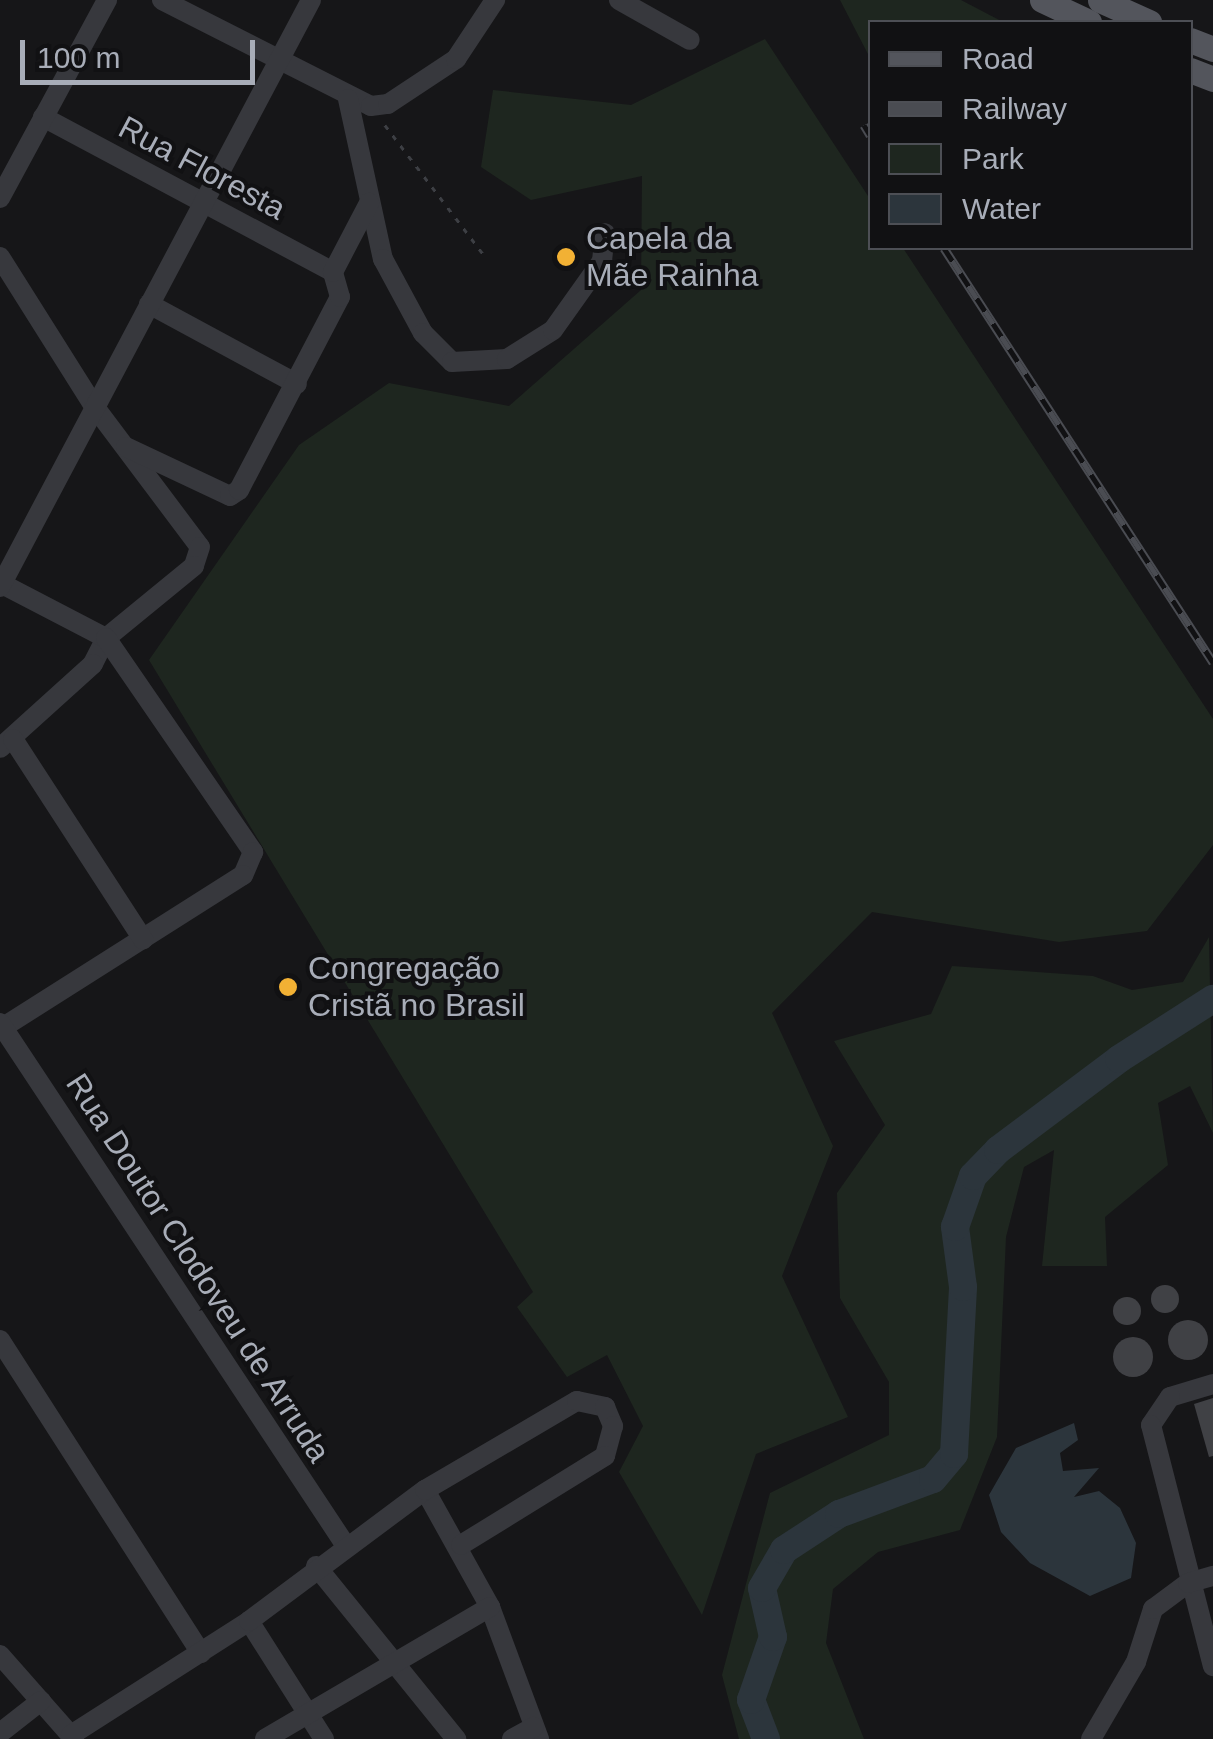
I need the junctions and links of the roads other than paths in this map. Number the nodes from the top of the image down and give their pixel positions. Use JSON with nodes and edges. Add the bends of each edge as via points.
{"nodes":[{"id":1,"x":107,"y":0,"type":"edge"},
{"id":2,"x":162,"y":0,"type":"edge"},
{"id":3,"x":310,"y":0,"type":"edge"},
{"id":4,"x":494,"y":0,"type":"edge"},
{"id":5,"x":619,"y":0,"type":"edge"},
{"id":6,"x":1042,"y":0,"type":"edge"},
{"id":7,"x":1100,"y":0,"type":"edge"},
{"id":8,"x":1143,"y":13,"type":"edge"},
{"id":9,"x":1085,"y":20,"type":"edge"},
{"id":10,"x":690,"y":40,"type":"dead end"},
{"id":11,"x":277,"y":63,"type":"junction"},
{"id":12,"x":348,"y":99,"type":"junction"},
{"id":13,"x":43,"y":117,"type":"junction"},
{"id":14,"x":0,"y":198,"type":"edge"},
{"id":15,"x":200,"y":202,"type":"junction"},
{"id":16,"x":369,"y":202,"type":"junction"},
{"id":17,"x":605,"y":233,"type":"dead end"},
{"id":18,"x":0,"y":258,"type":"edge"},
{"id":19,"x":333,"y":272,"type":"junction"},
{"id":20,"x":149,"y":304,"type":"junction"},
{"id":21,"x":297,"y":384,"type":"junction"},
{"id":22,"x":94,"y":406,"type":"junction"},
{"id":23,"x":123,"y":446,"type":"junction"},
{"id":24,"x":1,"y":584,"type":"edge"},
{"id":25,"x":106,"y":638,"type":"junction"},
{"id":26,"x":6,"y":744,"type":"edge"},
{"id":27,"x":144,"y":939,"type":"junction"},
{"id":28,"x":1,"y":1026,"type":"edge"},
{"id":29,"x":0,"y":1340,"type":"edge"},
{"id":30,"x":1213,"y":1384,"type":"edge"},
{"id":31,"x":425,"y":1490,"type":"junction"},
{"id":32,"x":461,"y":1545,"type":"junction"},
{"id":33,"x":346,"y":1546,"type":"junction"},
{"id":34,"x":316,"y":1566,"type":"junction"},
{"id":35,"x":1213,"y":1576,"type":"edge"},
{"id":36,"x":1188,"y":1583,"type":"junction"},
{"id":37,"x":490,"y":1608,"type":"junction"},
{"id":38,"x":249,"y":1621,"type":"junction"},
{"id":39,"x":201,"y":1653,"type":"junction"},
{"id":40,"x":0,"y":1656,"type":"edge"},
{"id":41,"x":394,"y":1666,"type":"junction"},
{"id":42,"x":1213,"y":1666,"type":"edge"},
{"id":43,"x":42,"y":1701,"type":"junction"},
{"id":44,"x":306,"y":1711,"type":"junction"},
{"id":45,"x":0,"y":1733,"type":"edge"},
{"id":46,"x":536,"y":1733,"type":"edge"},
{"id":47,"x":72,"y":1737,"type":"edge"},
{"id":48,"x":265,"y":1739,"type":"edge"},
{"id":49,"x":324,"y":1739,"type":"edge"},
{"id":50,"x":456,"y":1739,"type":"edge"},
{"id":51,"x":512,"y":1739,"type":"edge"},
{"id":52,"x":1091,"y":1739,"type":"edge"}],
"edges":[{"from":1,"to":13,"type":"street"},
{"from":2,"to":11,"type":"street"},
{"from":3,"to":11,"type":"street"},
{"from":4,"to":12,"type":"street","via":[[456,59],[388,104]]},
{"from":5,"to":10,"type":"street"},
{"from":6,"to":9,"type":"main road"},
{"from":7,"to":8,"type":"main road"},
{"from":11,"to":12,"type":"street"},
{"from":11,"to":15,"type":"street"},
{"from":12,"to":16,"type":"street"},
{"from":13,"to":14,"type":"street"},
{"from":13,"to":15,"type":"street","name":"Rua Floresta"},
{"from":15,"to":19,"type":"street","name":"Rua Floresta"},
{"from":15,"to":20,"type":"street"},
{"from":16,"to":17,"type":"street","via":[[382,259],[423,333],[439,354],[470,366],[507,359],[553,330],[602,261]]},
{"from":16,"to":19,"type":"street"},
{"from":18,"to":22,"type":"street"},
{"from":19,"to":21,"type":"street","via":[[340,298]]},
{"from":20,"to":21,"type":"street"},
{"from":20,"to":22,"type":"street"},
{"from":21,"to":23,"type":"street","via":[[230,496]]},
{"from":22,"to":23,"type":"street"},
{"from":22,"to":24,"type":"street"},
{"from":23,"to":25,"type":"street","via":[[200,547],[194,566]]},
{"from":24,"to":25,"type":"street"},
{"from":25,"to":26,"type":"street","via":[[93,664]]},
{"from":25,"to":27,"type":"street","via":[[253,852],[242,876]]},
{"from":26,"to":27,"type":"street"},
{"from":27,"to":28,"type":"street"},
{"from":28,"to":33,"type":"street","name":"Rua Doutor Clodoveu de Arruda"},
{"from":29,"to":39,"type":"street"},
{"from":30,"to":36,"type":"street","via":[[1170,1397],[1151,1425]]},
{"from":31,"to":32,"type":"street"},
{"from":31,"to":32,"type":"street","via":[[577,1401],[611,1416],[611,1444],[596,1464]]},
{"from":31,"to":33,"type":"street"},
{"from":32,"to":37,"type":"street"},
{"from":33,"to":34,"type":"street"},
{"from":34,"to":38,"type":"street"},
{"from":34,"to":41,"type":"street"},
{"from":35,"to":36,"type":"street"},
{"from":36,"to":42,"type":"street"},
{"from":36,"to":52,"type":"street","via":[[1153,1608],[1136,1662]]},
{"from":37,"to":41,"type":"street"},
{"from":37,"to":46,"type":"street"},
{"from":38,"to":39,"type":"street"},
{"from":38,"to":44,"type":"street"},
{"from":39,"to":47,"type":"street"},
{"from":40,"to":43,"type":"street"},
{"from":41,"to":44,"type":"street"},
{"from":41,"to":50,"type":"street"},
{"from":43,"to":45,"type":"street"},
{"from":43,"to":47,"type":"street"},
{"from":44,"to":48,"type":"street"},
{"from":44,"to":49,"type":"street"},
{"from":46,"to":51,"type":"street"}]}
